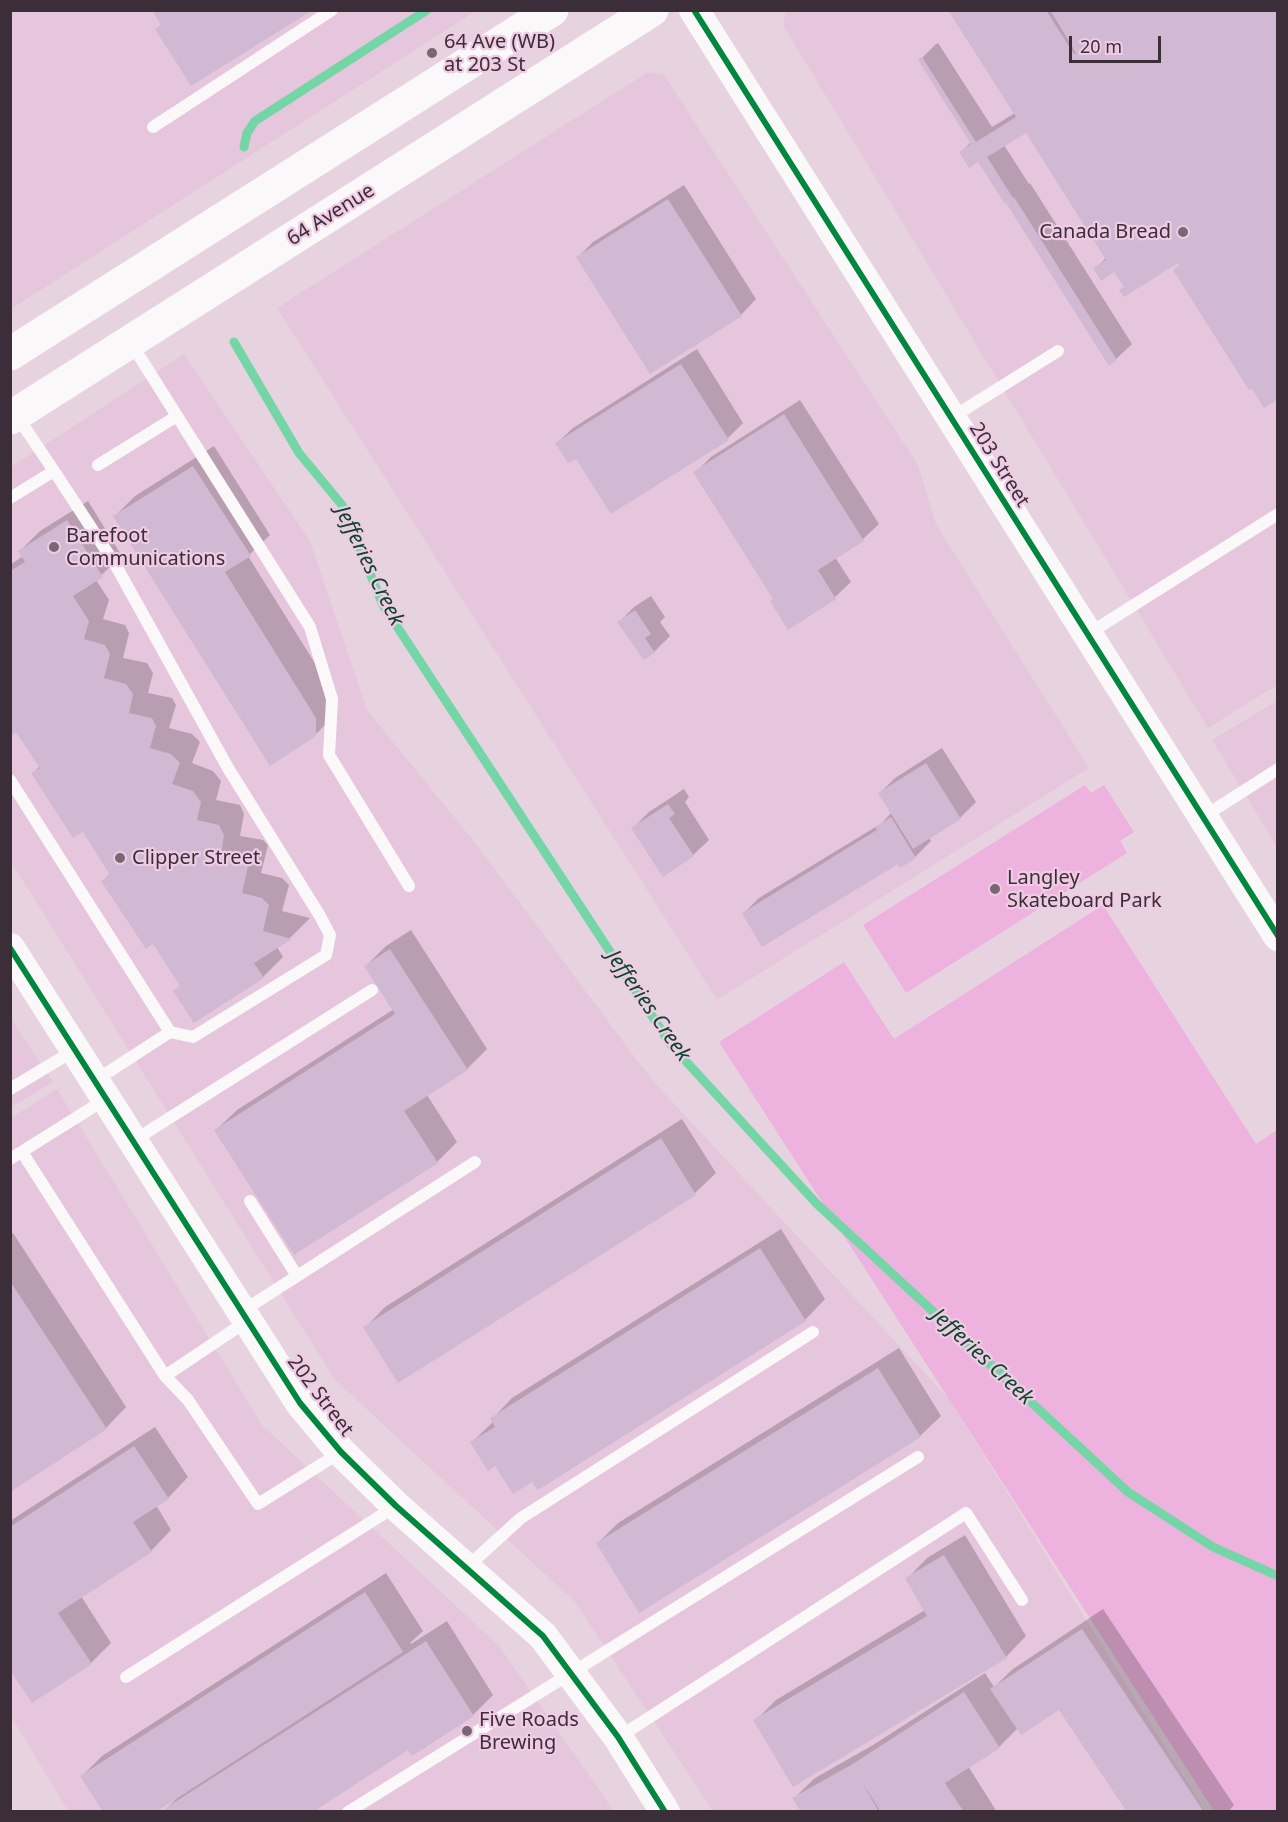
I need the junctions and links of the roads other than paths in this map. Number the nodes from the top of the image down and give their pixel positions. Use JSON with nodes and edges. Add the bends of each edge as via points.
{"nodes":[{"id":1,"x":332,"y":10,"type":"edge"},
{"id":2,"x":552,"y":10,"type":"edge"},
{"id":3,"x":652,"y":10,"type":"edge"},
{"id":4,"x":694,"y":10,"type":"edge"},
{"id":5,"x":153,"y":127,"type":"dead end"},
{"id":6,"x":130,"y":342,"type":"junction"},
{"id":7,"x":1058,"y":351,"type":"dead end"},
{"id":8,"x":10,"y":354,"type":"edge"},
{"id":9,"x":177,"y":416,"type":"junction"},
{"id":10,"x":14,"y":417,"type":"edge"},
{"id":11,"x":950,"y":418,"type":"junction"},
{"id":12,"x":98,"y":465,"type":"dead end"},
{"id":13,"x":54,"y":471,"type":"junction"},
{"id":14,"x":10,"y":498,"type":"edge"},
{"id":15,"x":1278,"y":514,"type":"edge"},
{"id":16,"x":1087,"y":635,"type":"junction"},
{"id":17,"x":1278,"y":769,"type":"edge"},
{"id":18,"x":10,"y":780,"type":"edge"},
{"id":19,"x":1202,"y":817,"type":"junction"},
{"id":20,"x":409,"y":886,"type":"dead end"},
{"id":21,"x":1278,"y":936,"type":"edge"},
{"id":22,"x":10,"y":948,"type":"edge"},
{"id":23,"x":372,"y":990,"type":"dead end"},
{"id":24,"x":170,"y":1032,"type":"junction"},
{"id":25,"x":75,"y":1050,"type":"junction"},
{"id":26,"x":10,"y":1089,"type":"edge"},
{"id":27,"x":100,"y":1090,"type":"junction"},
{"id":28,"x":133,"y":1141,"type":"junction"},
{"id":29,"x":22,"y":1152,"type":"junction"},
{"id":30,"x":10,"y":1159,"type":"edge"},
{"id":31,"x":475,"y":1162,"type":"dead end"},
{"id":32,"x":250,"y":1201,"type":"dead end"},
{"id":33,"x":297,"y":1276,"type":"junction"},
{"id":34,"x":244,"y":1316,"type":"junction"},
{"id":35,"x":813,"y":1332,"type":"dead end"},
{"id":36,"x":165,"y":1376,"type":"junction"},
{"id":37,"x":341,"y":1452,"type":"junction"},
{"id":38,"x":918,"y":1457,"type":"dead end"},
{"id":39,"x":396,"y":1506,"type":"junction"},
{"id":40,"x":466,"y":1568,"type":"junction"},
{"id":41,"x":1022,"y":1600,"type":"dead end"},
{"id":42,"x":571,"y":1674,"type":"junction"},
{"id":43,"x":126,"y":1677,"type":"dead end"},
{"id":44,"x":618,"y":1737,"type":"junction"},
{"id":45,"x":348,"y":1812,"type":"edge"},
{"id":46,"x":665,"y":1812,"type":"edge"}],
"edges":[{"from":1,"to":5,"type":"lane"},
{"from":2,"to":8,"type":"main road"},
{"from":3,"to":6,"type":"main road","name":"64 Avenue"},
{"from":4,"to":11,"type":"street","name":"203 Street"},
{"from":6,"to":9,"type":"lane"},
{"from":6,"to":10,"type":"main road","name":"64 Avenue"},
{"from":7,"to":11,"type":"lane"},
{"from":9,"to":12,"type":"lane"},
{"from":9,"to":20,"type":"lane","via":[[310,627],[332,699],[329,755]]},
{"from":10,"to":13,"type":"lane"},
{"from":11,"to":16,"type":"street","name":"203 Street"},
{"from":13,"to":14,"type":"lane"},
{"from":13,"to":24,"type":"lane","via":[[115,564],[228,768],[330,935],[326,955],[193,1037]]},
{"from":15,"to":16,"type":"lane"},
{"from":16,"to":19,"type":"street","name":"203 Street"},
{"from":17,"to":19,"type":"lane"},
{"from":18,"to":24,"type":"lane"},
{"from":19,"to":21,"type":"street","name":"203 Street"},
{"from":22,"to":25,"type":"street","name":"202 Street"},
{"from":23,"to":28,"type":"lane"},
{"from":24,"to":27,"type":"lane"},
{"from":25,"to":26,"type":"lane"},
{"from":25,"to":27,"type":"street","name":"202 Street"},
{"from":27,"to":28,"type":"street","name":"202 Street"},
{"from":27,"to":29,"type":"lane"},
{"from":28,"to":34,"type":"street","name":"202 Street"},
{"from":29,"to":30,"type":"lane"},
{"from":29,"to":36,"type":"lane"},
{"from":31,"to":33,"type":"lane"},
{"from":32,"to":33,"type":"lane"},
{"from":33,"to":34,"type":"lane"},
{"from":34,"to":36,"type":"lane"},
{"from":34,"to":37,"type":"street","name":"202 Street","via":[[300,1403]]},
{"from":35,"to":40,"type":"lane","via":[[521,1518]]},
{"from":36,"to":37,"type":"lane","via":[[188,1400],[258,1504]]},
{"from":37,"to":39,"type":"street","name":"202 Street"},
{"from":38,"to":42,"type":"lane"},
{"from":39,"to":40,"type":"street","name":"202 Street"},
{"from":39,"to":43,"type":"lane"},
{"from":40,"to":42,"type":"street","name":"202 Street","via":[[543,1636]]},
{"from":41,"to":44,"type":"lane","via":[[966,1513]]},
{"from":42,"to":44,"type":"street","name":"202 Street"},
{"from":42,"to":45,"type":"lane"},
{"from":44,"to":46,"type":"street","name":"202 Street"}]}
